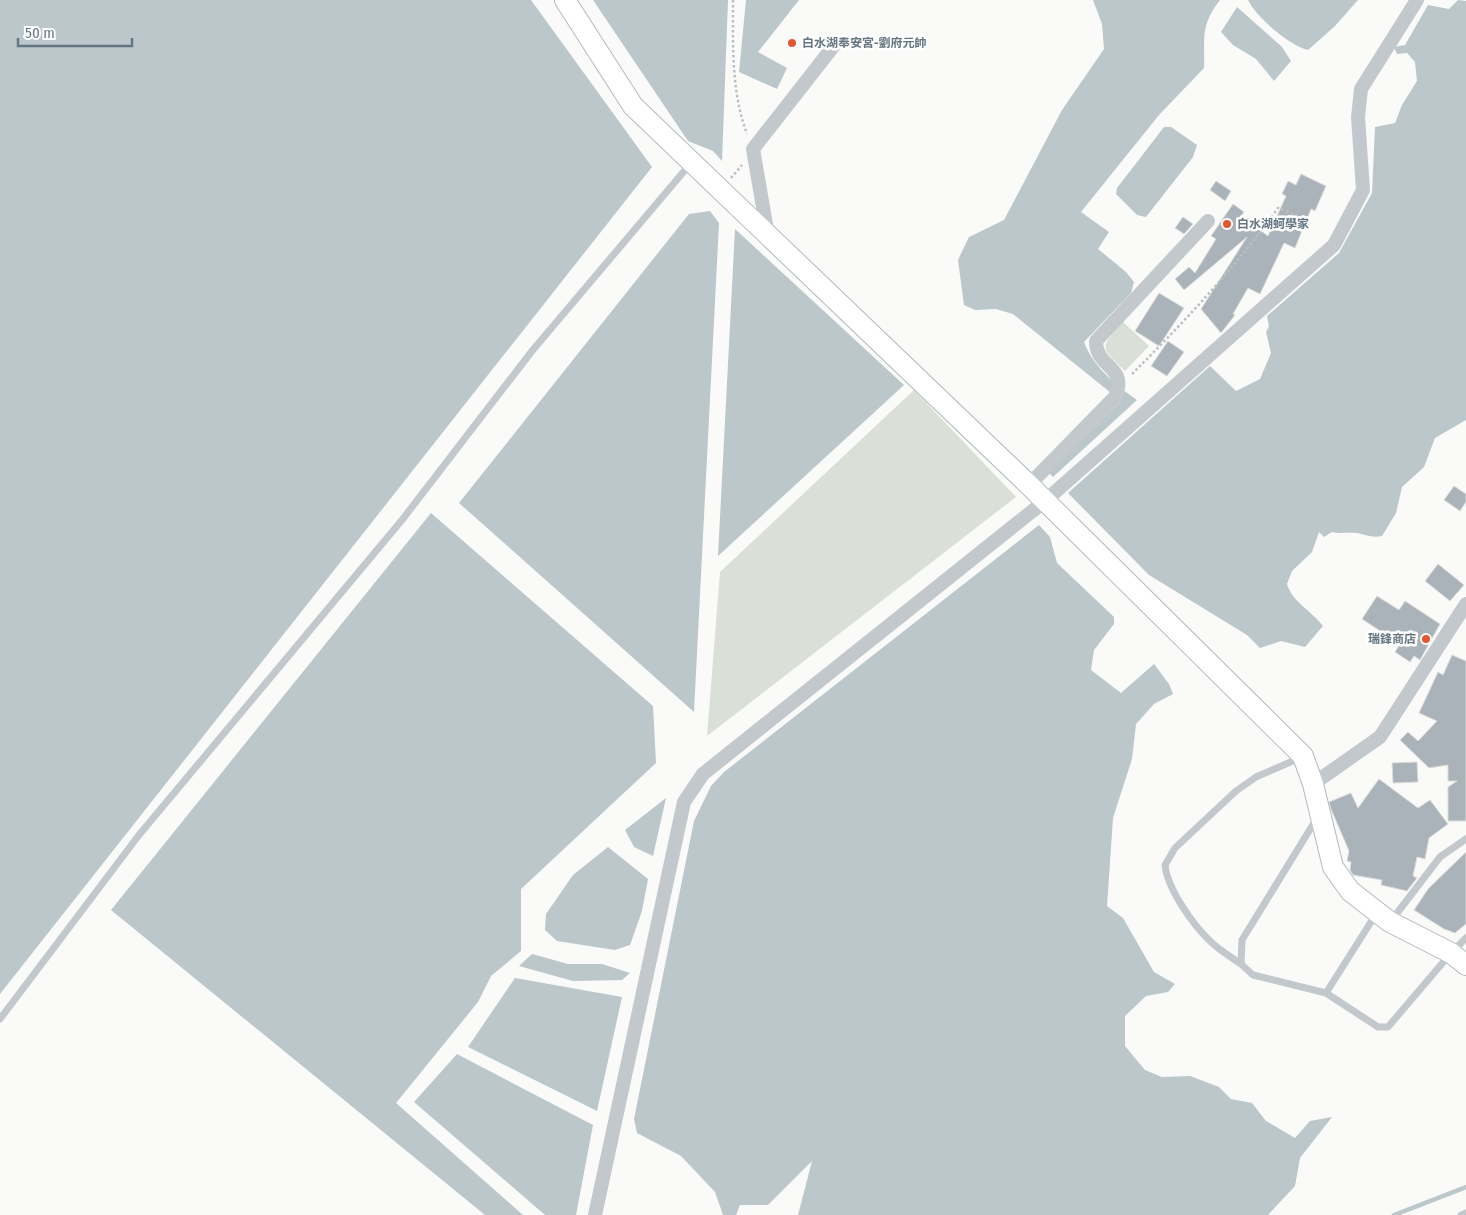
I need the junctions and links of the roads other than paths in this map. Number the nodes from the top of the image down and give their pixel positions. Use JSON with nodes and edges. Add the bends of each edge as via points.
{"nodes":[{"id":1,"x":565,"y":0,"type":"edge"},
{"id":2,"x":1417,"y":0,"type":"edge"},
{"id":3,"x":836,"y":43,"type":"dead end"},
{"id":4,"x":691,"y":162,"type":"junction"},
{"id":5,"x":1208,"y":221,"type":"dead end"},
{"id":6,"x":768,"y":236,"type":"junction"},
{"id":7,"x":1029,"y":485,"type":"junction"},
{"id":8,"x":1045,"y":501,"type":"junction"},
{"id":9,"x":1466,"y":604,"type":"edge"},
{"id":10,"x":1303,"y":756,"type":"junction"},
{"id":11,"x":1313,"y":784,"type":"junction"},
{"id":12,"x":1320,"y":814,"type":"junction"},
{"id":13,"x":1466,"y":839,"type":"edge"},
{"id":14,"x":1384,"y":917,"type":"junction"},
{"id":15,"x":1466,"y":938,"type":"edge"},
{"id":16,"x":1458,"y":959,"type":"edge"},
{"id":17,"x":1241,"y":964,"type":"junction"},
{"id":18,"x":1326,"y":993,"type":"junction"},
{"id":19,"x":0,"y":1019,"type":"edge"},
{"id":20,"x":1466,"y":1213,"type":"edge"},
{"id":21,"x":595,"y":1215,"type":"edge"},
{"id":22,"x":1461,"y":1215,"type":"edge"}],
"edges":[{"from":1,"to":4,"type":"street","via":[[633,106]]},
{"from":2,"to":8,"type":"street","via":[[1361,89],[1358,117],[1362,190],[1334,245]]},
{"from":3,"to":6,"type":"street","via":[[753,149]]},
{"from":4,"to":6,"type":"street"},
{"from":4,"to":19,"type":"lane","via":[[532,352],[402,520],[139,835]]},
{"from":5,"to":7,"type":"street","via":[[1096,341],[1096,348],[1119,378],[1118,391]]},
{"from":6,"to":7,"type":"street"},
{"from":7,"to":8,"type":"street"},
{"from":8,"to":10,"type":"street"},
{"from":8,"to":21,"type":"street","via":[[703,774],[684,802]]},
{"from":9,"to":11,"type":"street","via":[[1380,737]]},
{"from":10,"to":11,"type":"street"},
{"from":10,"to":17,"type":"lane","via":[[1256,777],[1236,791],[1175,848],[1164,865],[1169,884],[1198,929]]},
{"from":11,"to":12,"type":"street"},
{"from":12,"to":14,"type":"street","via":[[1333,866],[1350,891]]},
{"from":12,"to":17,"type":"lane","via":[[1242,940]]},
{"from":13,"to":14,"type":"lane","via":[[1440,857]]},
{"from":14,"to":16,"type":"street"},
{"from":14,"to":18,"type":"lane"},
{"from":15,"to":16,"type":"lane"},
{"from":16,"to":18,"type":"lane","via":[[1388,1028],[1378,1027]]},
{"from":17,"to":18,"type":"lane","via":[[1253,975]]},
{"from":20,"to":22,"type":"lane"}]}
